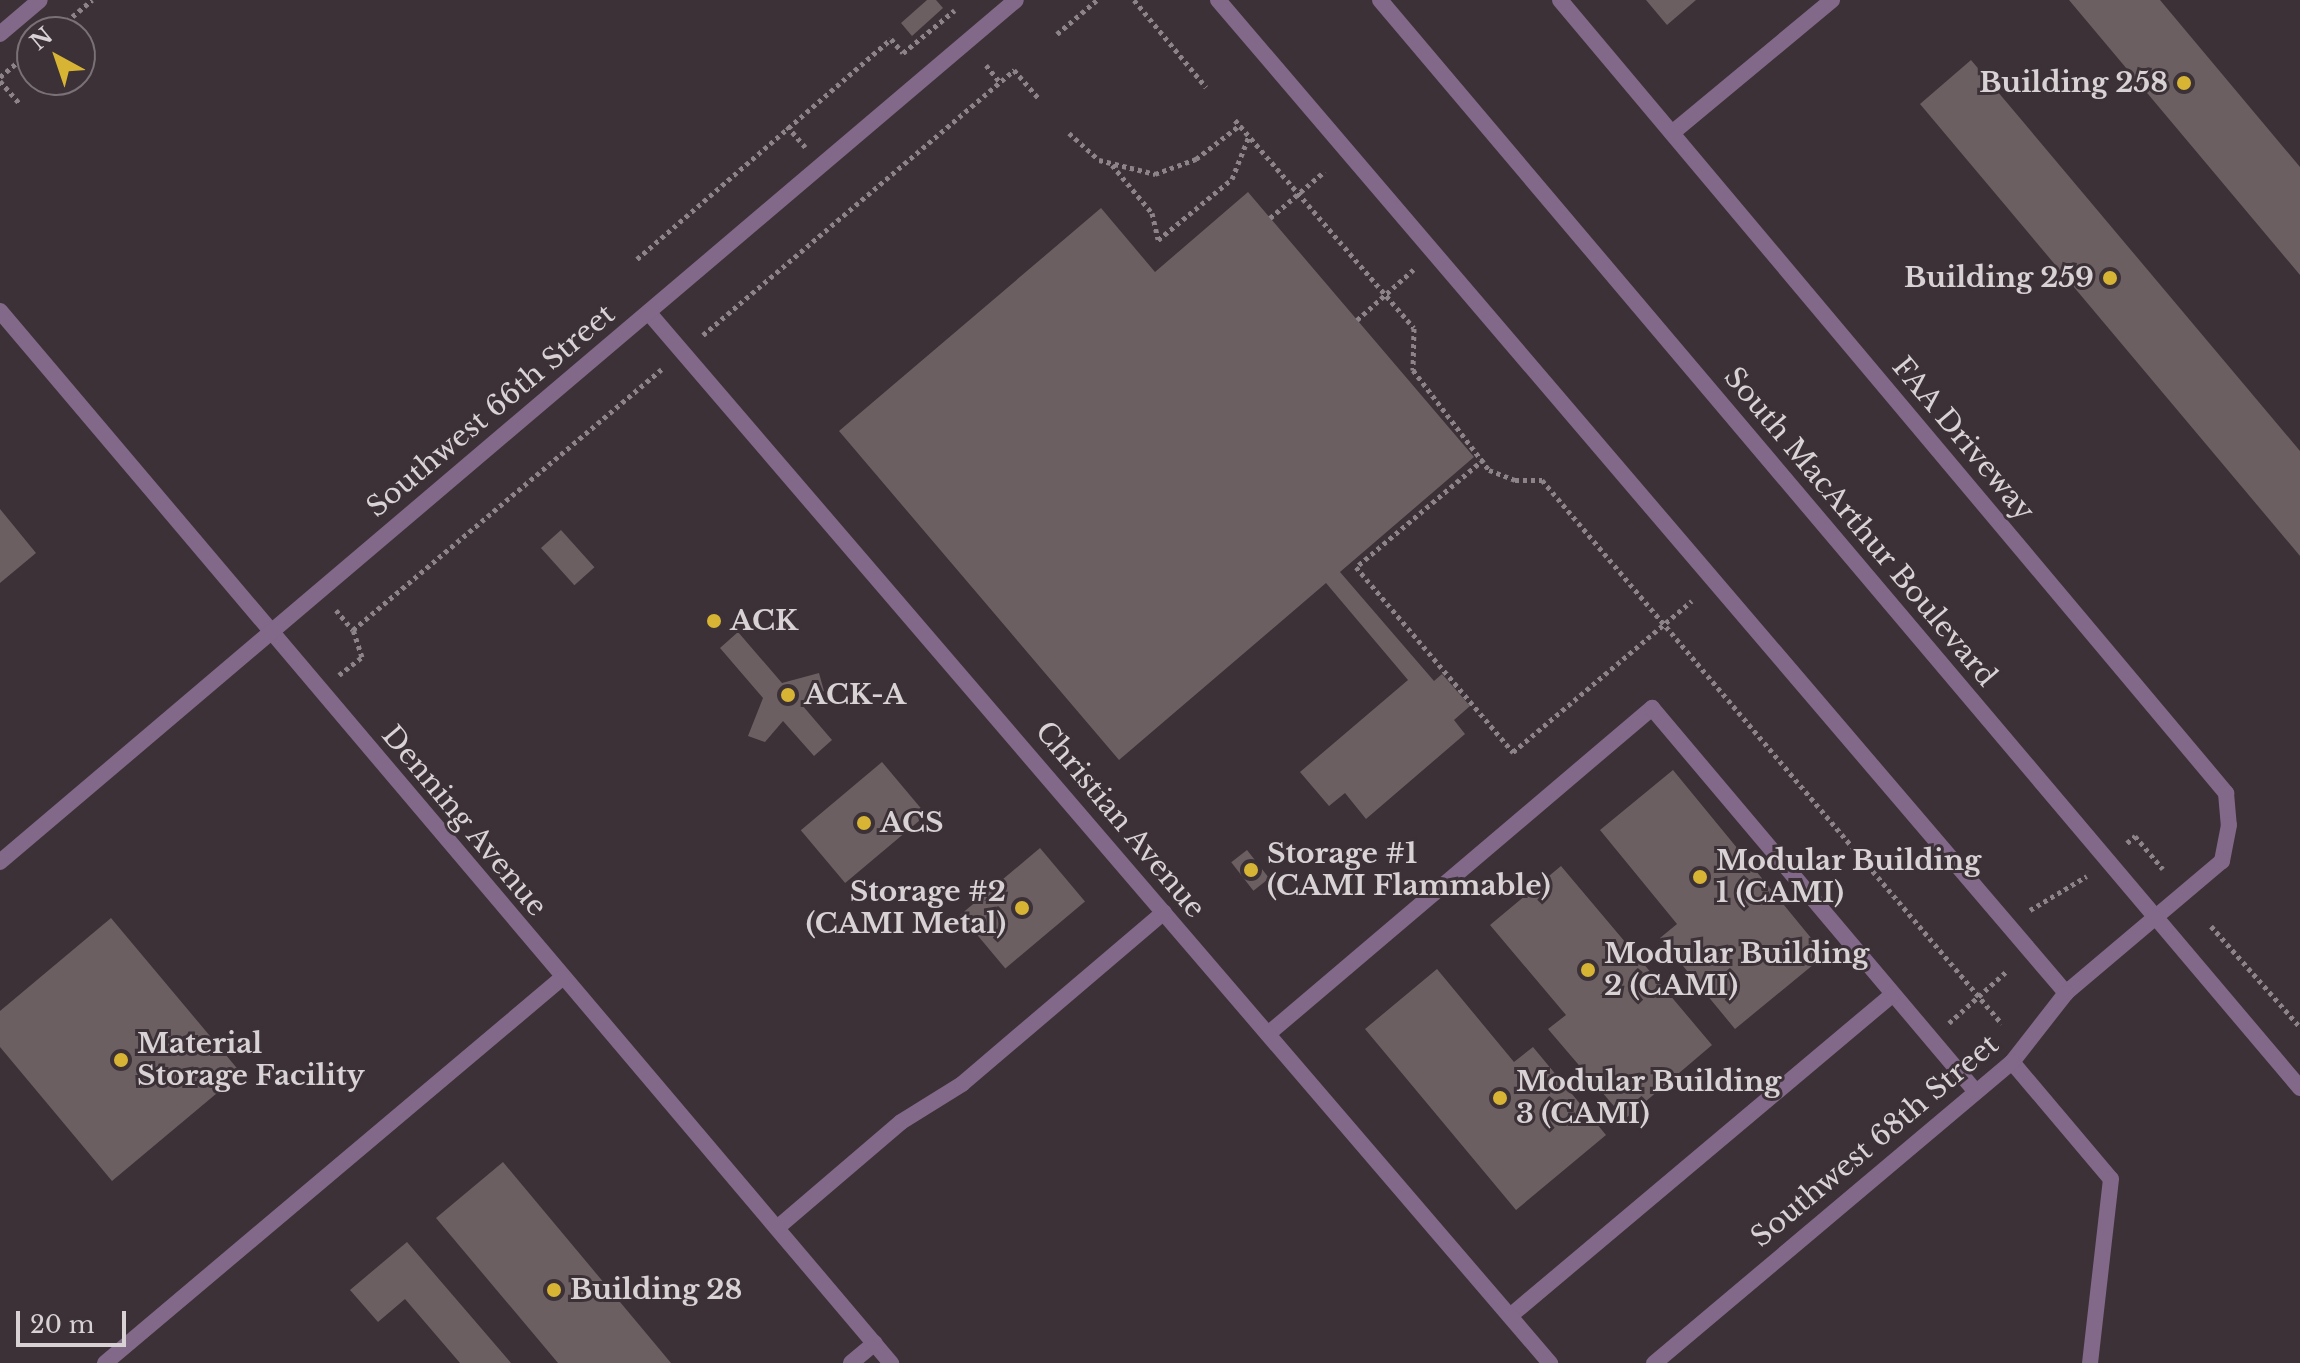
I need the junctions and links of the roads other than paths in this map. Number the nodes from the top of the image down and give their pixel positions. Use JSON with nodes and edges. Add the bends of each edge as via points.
{"nodes":[{"id":1,"x":40,"y":0,"type":"edge"},
{"id":2,"x":1016,"y":0,"type":"edge"},
{"id":3,"x":1218,"y":0,"type":"edge"},
{"id":4,"x":1380,"y":0,"type":"edge"},
{"id":5,"x":1560,"y":0,"type":"edge"},
{"id":6,"x":1832,"y":0,"type":"edge"},
{"id":7,"x":0,"y":34,"type":"edge"},
{"id":8,"x":1672,"y":133,"type":"junction"},
{"id":9,"x":0,"y":311,"type":"edge"},
{"id":10,"x":649,"y":313,"type":"junction"},
{"id":11,"x":270,"y":633,"type":"junction"},
{"id":12,"x":0,"y":862,"type":"edge"},
{"id":13,"x":1164,"y":912,"type":"junction"},
{"id":14,"x":2157,"y":918,"type":"junction"},
{"id":15,"x":562,"y":978,"type":"junction"},
{"id":16,"x":2066,"y":993,"type":"junction"},
{"id":17,"x":1893,"y":994,"type":"junction"},
{"id":18,"x":1268,"y":1034,"type":"junction"},
{"id":19,"x":2012,"y":1062,"type":"junction"},
{"id":20,"x":2300,"y":1088,"type":"edge"},
{"id":21,"x":1976,"y":1092,"type":"junction"},
{"id":22,"x":777,"y":1228,"type":"junction"},
{"id":23,"x":1510,"y":1316,"type":"junction"},
{"id":24,"x":875,"y":1343,"type":"junction"},
{"id":25,"x":105,"y":1363,"type":"edge"},
{"id":26,"x":851,"y":1363,"type":"edge"},
{"id":27,"x":891,"y":1363,"type":"edge"},
{"id":28,"x":1550,"y":1363,"type":"edge"},
{"id":29,"x":1654,"y":1363,"type":"edge"},
{"id":30,"x":2090,"y":1363,"type":"edge"}],
"edges":[{"from":1,"to":7,"type":"street"},
{"from":2,"to":10,"type":"street","name":"Southwest 66th Street"},
{"from":3,"to":16,"type":"street"},
{"from":4,"to":14,"type":"street","name":"South MacArthur Boulevard"},
{"from":5,"to":8,"type":"street","name":"FAA Driveway"},
{"from":6,"to":8,"type":"street"},
{"from":8,"to":14,"type":"street","name":"FAA Driveway","via":[[2226,793],[2229,825],[2222,861]]},
{"from":9,"to":11,"type":"street","name":"Denning Avenue"},
{"from":10,"to":11,"type":"street","name":"Southwest 66th Street"},
{"from":10,"to":13,"type":"street","name":"Christian Avenue"},
{"from":11,"to":12,"type":"street","name":"Southwest 66th Street"},
{"from":11,"to":15,"type":"street","name":"Denning Avenue"},
{"from":13,"to":18,"type":"street","name":"Christian Avenue"},
{"from":13,"to":22,"type":"street","via":[[962,1084],[901,1122]]},
{"from":14,"to":16,"type":"street","name":"Southwest 68th Street"},
{"from":14,"to":20,"type":"street","name":"South MacArthur Boulevard"},
{"from":15,"to":22,"type":"street","name":"Denning Avenue"},
{"from":15,"to":25,"type":"street"},
{"from":16,"to":19,"type":"street","name":"Southwest 68th Street"},
{"from":17,"to":18,"type":"street","via":[[1652,708]]},
{"from":17,"to":21,"type":"street"},
{"from":17,"to":23,"type":"street"},
{"from":18,"to":23,"type":"street","name":"Christian Avenue"},
{"from":19,"to":21,"type":"street","name":"Southwest 68th Street"},
{"from":19,"to":30,"type":"street","via":[[2111,1179]]},
{"from":21,"to":29,"type":"street","name":"Southwest 68th Street"},
{"from":22,"to":24,"type":"street","name":"Denning Avenue"},
{"from":23,"to":28,"type":"street","name":"Christian Avenue"},
{"from":24,"to":26,"type":"street"},
{"from":24,"to":27,"type":"street","name":"Denning Avenue"}]}
